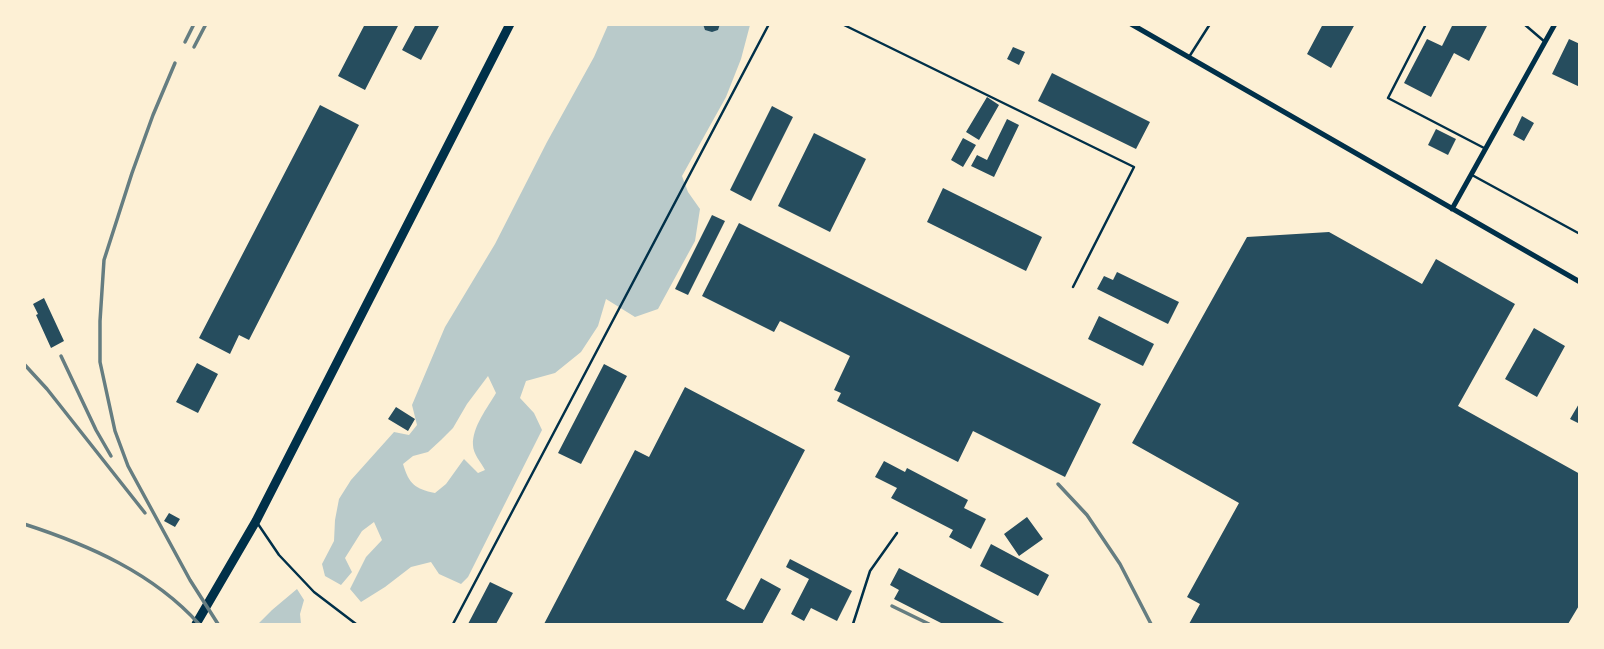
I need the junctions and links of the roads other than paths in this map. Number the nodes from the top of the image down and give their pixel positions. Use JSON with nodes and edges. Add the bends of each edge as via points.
{"nodes":[{"id":1,"x":510,"y":24,"type":"edge"},
{"id":2,"x":769,"y":24,"type":"edge"},
{"id":3,"x":842,"y":24,"type":"edge"},
{"id":4,"x":1131,"y":24,"type":"edge"},
{"id":5,"x":1210,"y":24,"type":"edge"},
{"id":6,"x":1426,"y":24,"type":"edge"},
{"id":7,"x":1524,"y":24,"type":"edge"},
{"id":8,"x":1555,"y":24,"type":"edge"},
{"id":9,"x":1545,"y":42,"type":"junction"},
{"id":10,"x":1189,"y":57,"type":"junction"},
{"id":11,"x":1486,"y":149,"type":"junction"},
{"id":12,"x":1472,"y":174,"type":"junction"},
{"id":13,"x":1452,"y":209,"type":"junction"},
{"id":14,"x":1580,"y":234,"type":"edge"},
{"id":15,"x":1580,"y":282,"type":"edge"},
{"id":16,"x":1073,"y":287,"type":"dead end"},
{"id":17,"x":256,"y":521,"type":"junction"},
{"id":18,"x":897,"y":533,"type":"dead end"},
{"id":19,"x":196,"y":625,"type":"edge"},
{"id":20,"x":356,"y":625,"type":"edge"},
{"id":21,"x":453,"y":625,"type":"edge"},
{"id":22,"x":853,"y":625,"type":"edge"}],
"edges":[{"from":1,"to":17,"type":"main road"},
{"from":2,"to":21,"type":"lane"},
{"from":3,"to":16,"type":"lane","via":[[1134,167]]},
{"from":4,"to":10,"type":"street"},
{"from":5,"to":10,"type":"lane"},
{"from":6,"to":11,"type":"lane","via":[[1388,98]]},
{"from":7,"to":9,"type":"lane"},
{"from":8,"to":9,"type":"street"},
{"from":9,"to":11,"type":"street"},
{"from":10,"to":13,"type":"street"},
{"from":11,"to":12,"type":"street"},
{"from":12,"to":13,"type":"street"},
{"from":12,"to":14,"type":"lane"},
{"from":13,"to":15,"type":"street"},
{"from":17,"to":19,"type":"main road"},
{"from":17,"to":20,"type":"lane","via":[[279,555],[314,592]]},
{"from":18,"to":22,"type":"lane","via":[[870,571]]}]}
